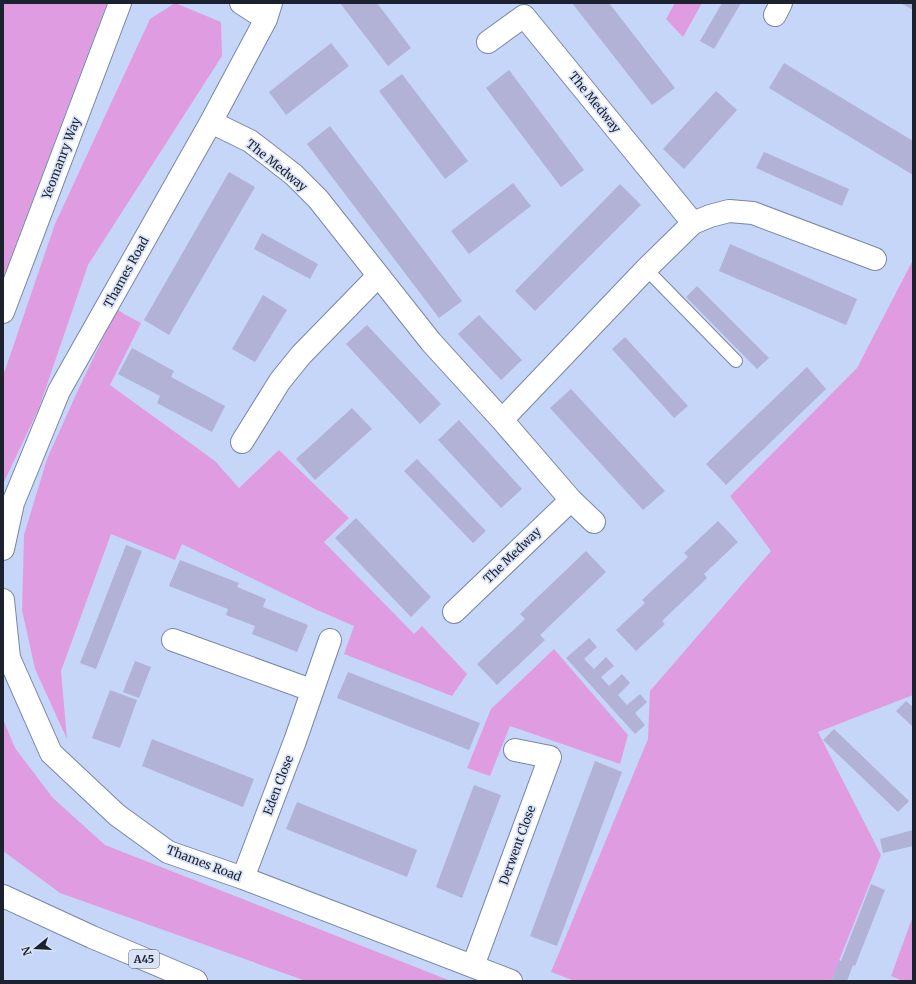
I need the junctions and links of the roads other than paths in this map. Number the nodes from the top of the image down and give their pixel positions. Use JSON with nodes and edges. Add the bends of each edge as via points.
{"nodes":[{"id":1,"x":120,"y":3,"type":"edge"},
{"id":2,"x":241,"y":3,"type":"edge"},
{"id":3,"x":268,"y":11,"type":"edge"},
{"id":4,"x":488,"y":42,"type":"dead end"},
{"id":5,"x":211,"y":122,"type":"junction"},
{"id":6,"x":693,"y":223,"type":"junction"},
{"id":7,"x":875,"y":259,"type":"dead end"},
{"id":8,"x":646,"y":269,"type":"junction"},
{"id":9,"x":378,"y":276,"type":"junction"},
{"id":10,"x":3,"y":312,"type":"edge"},
{"id":11,"x":736,"y":361,"type":"dead end"},
{"id":12,"x":502,"y":420,"type":"junction"},
{"id":13,"x":242,"y":442,"type":"dead end"},
{"id":14,"x":570,"y":500,"type":"junction"},
{"id":15,"x":594,"y":522,"type":"dead end"},
{"id":16,"x":3,"y":549,"type":"edge"},
{"id":17,"x":3,"y":600,"type":"edge"},
{"id":18,"x":454,"y":612,"type":"dead end"},
{"id":19,"x":173,"y":640,"type":"dead end"},
{"id":20,"x":330,"y":640,"type":"dead end"},
{"id":21,"x":311,"y":690,"type":"junction"},
{"id":22,"x":515,"y":750,"type":"dead end"},
{"id":23,"x":243,"y":878,"type":"junction"},
{"id":24,"x":4,"y":896,"type":"edge"},
{"id":25,"x":473,"y":966,"type":"junction"},
{"id":26,"x":196,"y":981,"type":"edge"},
{"id":27,"x":511,"y":981,"type":"edge"}],
"edges":[{"from":1,"to":10,"type":"main road","name":"Yeomanry Way"},
{"from":2,"to":3,"type":"main road"},
{"from":3,"to":5,"type":"main road","name":"Thames Road"},
{"from":4,"to":6,"type":"main road","name":"The Medway","via":[[524,16]]},
{"from":5,"to":9,"type":"main road","name":"The Medway","via":[[250,141],[294,175],[318,199]]},
{"from":5,"to":16,"type":"main road","name":"Thames Road","via":[[59,391],[13,503]]},
{"from":6,"to":7,"type":"main road","via":[[729,211],[753,213]]},
{"from":6,"to":8,"type":"main road"},
{"from":8,"to":11,"type":"lane"},
{"from":8,"to":12,"type":"main road"},
{"from":9,"to":12,"type":"main road","name":"The Medway","via":[[431,342]]},
{"from":9,"to":13,"type":"main road","via":[[301,354]]},
{"from":12,"to":14,"type":"main road","name":"The Medway"},
{"from":14,"to":15,"type":"main road","name":"The Medway"},
{"from":14,"to":18,"type":"main road","name":"The Medway"},
{"from":17,"to":23,"type":"main road","name":"Thames Road","via":[[9,658],[51,753],[117,815],[168,852]]},
{"from":19,"to":21,"type":"main road"},
{"from":20,"to":21,"type":"main road","name":"Eden Close"},
{"from":21,"to":23,"type":"main road","name":"Eden Close","via":[[295,741]]},
{"from":22,"to":25,"type":"main road","name":"Derwent Close","via":[[550,757]]},
{"from":23,"to":25,"type":"main road","name":"Thames Road"},
{"from":24,"to":26,"type":"main road","number":"A45","via":[[92,938]]},
{"from":25,"to":27,"type":"main road","name":"Thames Road"}]}
